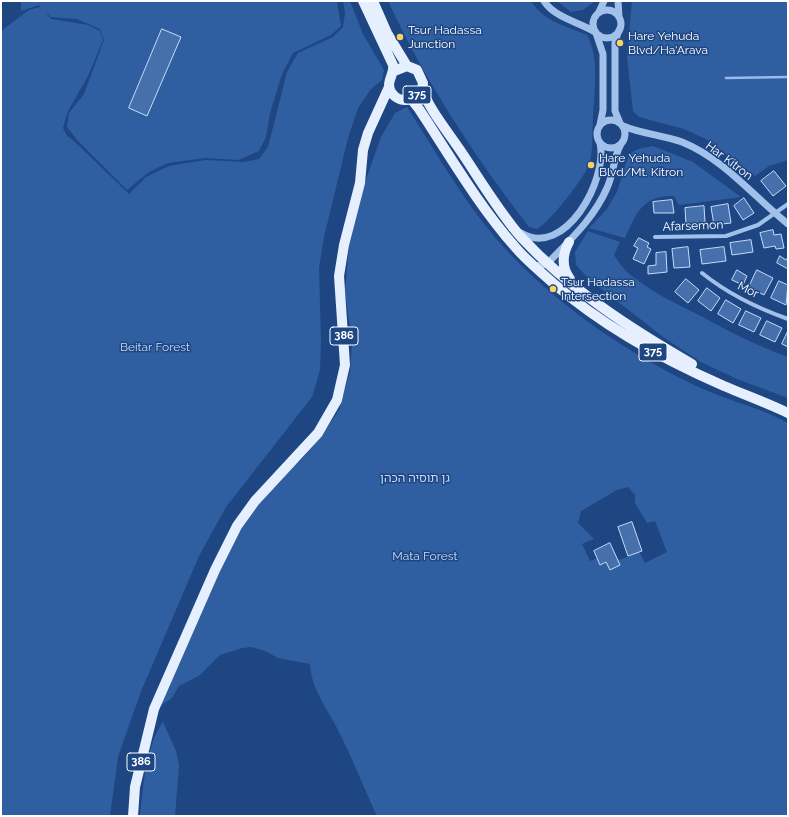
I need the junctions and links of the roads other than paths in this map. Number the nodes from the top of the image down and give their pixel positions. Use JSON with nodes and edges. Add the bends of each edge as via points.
{"nodes":[{"id":1,"x":363,"y":1,"type":"edge"},
{"id":2,"x":373,"y":1,"type":"edge"},
{"id":3,"x":544,"y":1,"type":"edge"},
{"id":4,"x":604,"y":1,"type":"edge"},
{"id":5,"x":618,"y":1,"type":"edge"},
{"id":6,"x":598,"y":14,"type":"junction"},
{"id":7,"x":619,"y":17,"type":"junction"},
{"id":8,"x":573,"y":21,"type":"junction"},
{"id":9,"x":619,"y":30,"type":"junction"},
{"id":10,"x":596,"y":33,"type":"junction"},
{"id":11,"x":407,"y":66,"type":"junction"},
{"id":12,"x":394,"y":71,"type":"junction"},
{"id":13,"x":389,"y":86,"type":"junction"},
{"id":14,"x":422,"y":88,"type":"junction"},
{"id":15,"x":399,"y":98,"type":"junction"},
{"id":16,"x":411,"y":99,"type":"junction"},
{"id":17,"x":621,"y":124,"type":"junction"},
{"id":18,"x":600,"y":125,"type":"junction"},
{"id":19,"x":646,"y":134,"type":"junction"},
{"id":20,"x":622,"y":142,"type":"junction"},
{"id":21,"x":600,"y":143,"type":"junction"},
{"id":22,"x":363,"y":150,"type":"junction"},
{"id":23,"x":788,"y":204,"type":"edge"},
{"id":24,"x":775,"y":214,"type":"junction"},
{"id":25,"x":788,"y":224,"type":"edge"},
{"id":26,"x":515,"y":230,"type":"junction"},
{"id":27,"x":655,"y":237,"type":"dead end"},
{"id":28,"x":569,"y":242,"type":"junction"},
{"id":29,"x":548,"y":263,"type":"junction"},
{"id":30,"x":534,"y":266,"type":"junction"},
{"id":31,"x":702,"y":273,"type":"dead end"},
{"id":32,"x":575,"y":286,"type":"junction"},
{"id":33,"x":788,"y":319,"type":"edge"},
{"id":34,"x":788,"y":408,"type":"edge"},
{"id":35,"x":788,"y":413,"type":"edge"},
{"id":36,"x":133,"y":816,"type":"edge"}],
"edges":[{"from":1,"to":12,"type":"main road","number":"375"},
{"from":2,"to":11,"type":"main road","number":"375","via":[[387,33]]},
{"from":3,"to":8,"type":"street","via":[[553,11]]},
{"from":4,"to":6,"type":"street"},
{"from":5,"to":7,"type":"street"},
{"from":6,"to":7,"type":"street","via":[[609,10]]},
{"from":6,"to":8,"type":"street"},
{"from":6,"to":10,"type":"street","via":[[593,24]]},
{"from":7,"to":9,"type":"street"},
{"from":8,"to":10,"type":"street"},
{"from":9,"to":10,"type":"street","via":[[617,34],[608,38]]},
{"from":9,"to":17,"type":"street","via":[[615,42],[615,112]]},
{"from":10,"to":18,"type":"street","via":[[603,54],[603,110]]},
{"from":11,"to":12,"type":"main road","number":"375"},
{"from":11,"to":14,"type":"main road","number":"375","via":[[419,72]]},
{"from":12,"to":13,"type":"main road","number":"375"},
{"from":13,"to":15,"type":"main road","number":"375","via":[[393,94]]},
{"from":13,"to":22,"type":"main road","number":"386","via":[[371,123]]},
{"from":14,"to":16,"type":"main road","number":"375","via":[[418,95]]},
{"from":14,"to":26,"type":"main road","number":"375","via":[[433,109]]},
{"from":15,"to":16,"type":"main road","number":"375"},
{"from":15,"to":22,"type":"main road","number":"386","via":[[388,104]]},
{"from":16,"to":30,"type":"main road","number":"375","via":[[488,213],[516,249]]},
{"from":17,"to":18,"type":"street","via":[[608,120]]},
{"from":17,"to":19,"type":"street","name":"Har Kitron"},
{"from":17,"to":20,"type":"street","via":[[625,131]]},
{"from":18,"to":21,"type":"street","via":[[597,134]]},
{"from":19,"to":20,"type":"street","name":"Har Kitron","via":[[638,134]]},
{"from":19,"to":24,"type":"street","name":"Har Kitron","via":[[681,142],[700,152],[739,180]]},
{"from":20,"to":21,"type":"street","via":[[612,148]]},
{"from":20,"to":28,"type":"street","via":[[616,152],[603,198],[591,217]]},
{"from":21,"to":26,"type":"street","via":[[602,158],[596,181],[587,201],[565,227],[556,234],[538,239],[527,237]]},
{"from":22,"to":36,"type":"main road","number":"386","via":[[360,183],[339,276],[345,365],[337,400],[318,433],[255,501],[237,526],[215,570],[154,709],[135,787]]},
{"from":23,"to":24,"type":"street","name":"Afarsemon"},
{"from":24,"to":25,"type":"street","name":"Har Kitron"},
{"from":24,"to":27,"type":"street","name":"Afarsemon","via":[[758,225],[726,236]]},
{"from":26,"to":29,"type":"main road","number":"375"},
{"from":28,"to":29,"type":"street"},
{"from":28,"to":32,"type":"main road","via":[[563,262]]},
{"from":29,"to":30,"type":"street"},
{"from":29,"to":32,"type":"main road","number":"375"},
{"from":30,"to":35,"type":"main road","number":"375","via":[[588,311],[635,342],[706,378]]},
{"from":31,"to":33,"type":"street","name":"Mor","via":[[721,288]]},
{"from":32,"to":34,"type":"main road","number":"375","via":[[626,323],[693,365]]}]}
